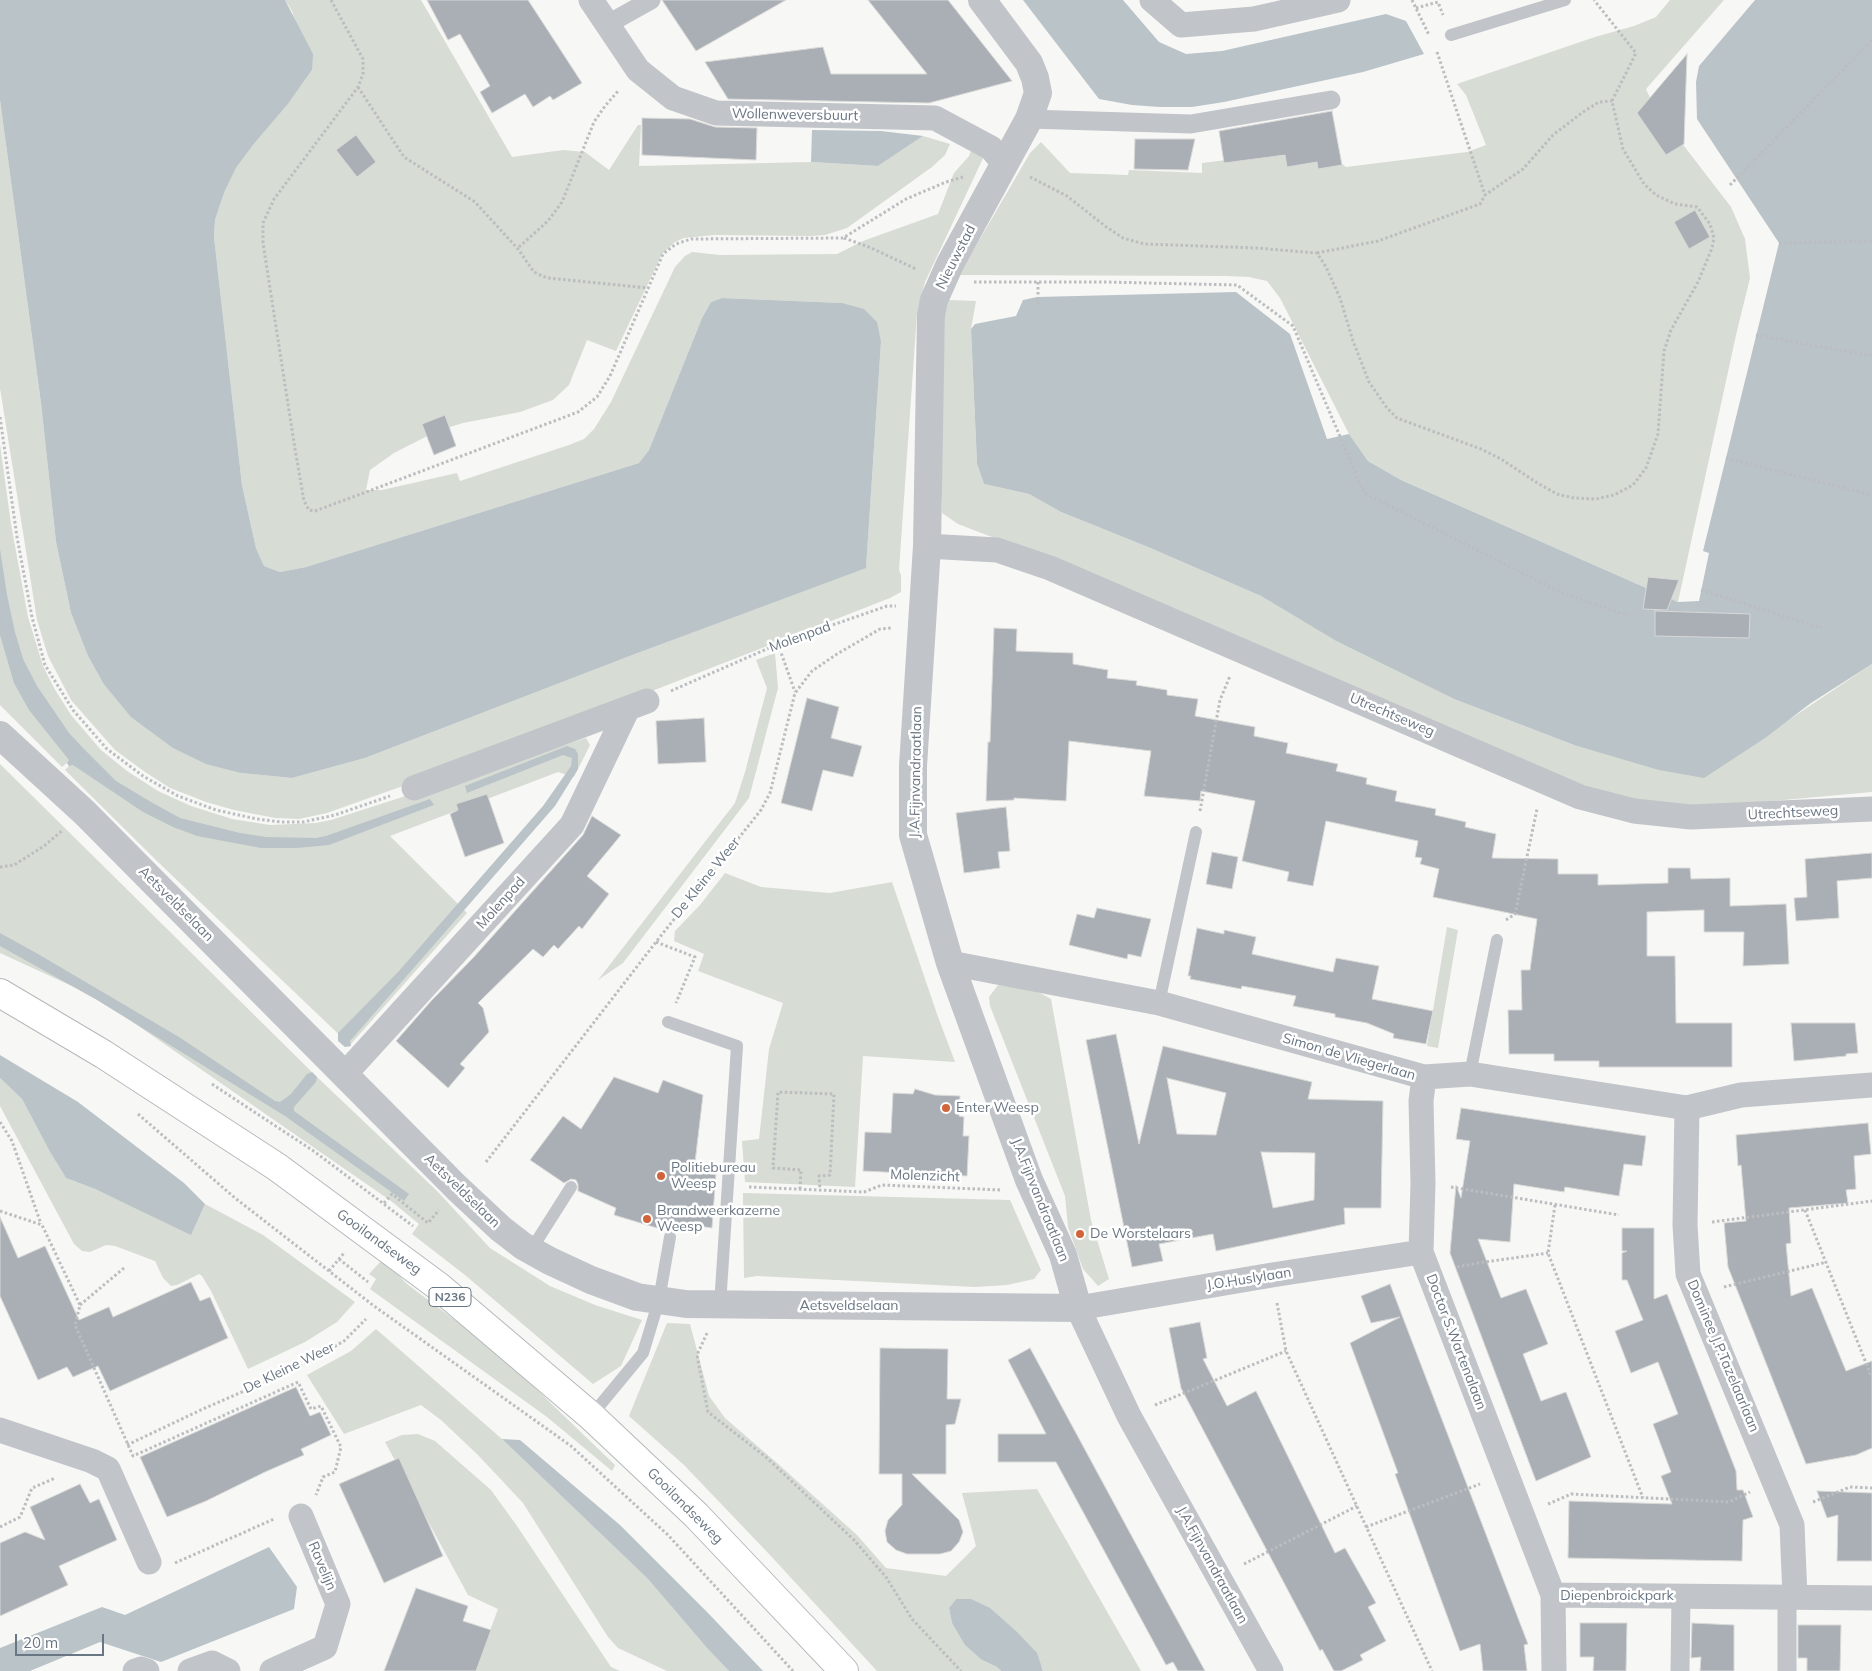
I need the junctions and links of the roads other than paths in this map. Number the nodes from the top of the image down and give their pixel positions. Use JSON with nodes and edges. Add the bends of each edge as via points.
{"nodes":[{"id":1,"x":591,"y":0,"type":"edge"},
{"id":2,"x":651,"y":0,"type":"edge"},
{"id":3,"x":982,"y":0,"type":"edge"},
{"id":4,"x":1152,"y":0,"type":"edge"},
{"id":5,"x":1338,"y":0,"type":"edge"},
{"id":6,"x":1565,"y":0,"type":"edge"},
{"id":7,"x":1249,"y":9,"type":"edge"},
{"id":8,"x":608,"y":24,"type":"junction"},
{"id":9,"x":1451,"y":35,"type":"road end"},
{"id":10,"x":1331,"y":100,"type":"dead end"},
{"id":11,"x":1029,"y":119,"type":"junction"},
{"id":12,"x":1005,"y":165,"type":"junction"},
{"id":13,"x":926,"y":546,"type":"junction"},
{"id":14,"x":0,"y":735,"type":"edge"},
{"id":15,"x":414,"y":788,"type":"road end"},
{"id":16,"x":1872,"y":809,"type":"edge"},
{"id":17,"x":1196,"y":832,"type":"road end"},
{"id":18,"x":1497,"y":940,"type":"road end"},
{"id":19,"x":950,"y":963,"type":"junction"},
{"id":20,"x":0,"y":993,"type":"edge"},
{"id":21,"x":1159,"y":1003,"type":"junction"},
{"id":22,"x":668,"y":1022,"type":"road end"},
{"id":23,"x":1470,"y":1074,"type":"junction"},
{"id":24,"x":344,"y":1075,"type":"junction"},
{"id":25,"x":1424,"y":1077,"type":"junction"},
{"id":26,"x":1872,"y":1085,"type":"edge"},
{"id":27,"x":1686,"y":1108,"type":"junction"},
{"id":28,"x":571,"y":1187,"type":"dead end"},
{"id":29,"x":670,"y":1237,"type":"dead end"},
{"id":30,"x":531,"y":1250,"type":"junction"},
{"id":31,"x":1425,"y":1263,"type":"junction"},
{"id":32,"x":659,"y":1300,"type":"junction"},
{"id":33,"x":720,"y":1305,"type":"junction"},
{"id":34,"x":1078,"y":1308,"type":"junction"},
{"id":35,"x":591,"y":1416,"type":"junction"},
{"id":36,"x":0,"y":1430,"type":"edge"},
{"id":37,"x":300,"y":1512,"type":"road end"},
{"id":38,"x":149,"y":1562,"type":"road end"},
{"id":39,"x":1553,"y":1596,"type":"junction"},
{"id":40,"x":1681,"y":1596,"type":"junction"},
{"id":41,"x":1791,"y":1597,"type":"junction"},
{"id":42,"x":1872,"y":1598,"type":"edge"},
{"id":43,"x":135,"y":1671,"type":"edge"},
{"id":44,"x":147,"y":1671,"type":"edge"},
{"id":45,"x":190,"y":1671,"type":"edge"},
{"id":46,"x":228,"y":1671,"type":"edge"},
{"id":47,"x":272,"y":1671,"type":"edge"},
{"id":48,"x":844,"y":1671,"type":"edge"},
{"id":49,"x":1271,"y":1671,"type":"edge"},
{"id":50,"x":1554,"y":1671,"type":"edge"},
{"id":51,"x":1680,"y":1671,"type":"edge"},
{"id":52,"x":1786,"y":1671,"type":"edge"}],
"edges":[{"from":1,"to":8,"type":"street","name":"Wollenweversbuurt"},
{"from":2,"to":8,"type":"street"},
{"from":3,"to":11,"type":"street","name":"Nieuwstad","via":[[1029,63],[1035,78],[1038,93]]},
{"from":4,"to":7,"type":"street","via":[[1181,25]]},
{"from":5,"to":7,"type":"street"},
{"from":6,"to":9,"type":"lane"},
{"from":8,"to":12,"type":"street","name":"Wollenweversbuurt","via":[[638,70],[673,98],[716,113],[935,118],[991,148]]},
{"from":10,"to":11,"type":"street","via":[[1192,124]]},
{"from":11,"to":12,"type":"street","name":"Nieuwstad"},
{"from":12,"to":13,"type":"street","name":"Nieuwstad","via":[[950,264],[934,300]]},
{"from":13,"to":16,"type":"street","name":"Utrechtseweg","via":[[997,550],[1050,568],[1580,797],[1634,811],[1690,817]]},
{"from":13,"to":19,"type":"street","name":"J.A.Fijnvandraatlaan","via":[[913,766],[913,835]]},
{"from":14,"to":24,"type":"street","name":"Aetsveldselaan","via":[[85,812]]},
{"from":15,"to":24,"type":"street","name":"Molenpad","via":[[637,706],[572,825]]},
{"from":17,"to":21,"type":"lane"},
{"from":18,"to":23,"type":"lane"},
{"from":19,"to":21,"type":"street","name":"Simon de Vliegerlaan"},
{"from":19,"to":34,"type":"street","name":"J.A.Fijnvandraatlaan","via":[[1029,1180],[1064,1255]]},
{"from":20,"to":35,"type":"main road","name":"Gooilandseweg","number":"N236","via":[[102,1054],[277,1167],[438,1286]]},
{"from":21,"to":25,"type":"street","name":"Simon de Vliegerlaan"},
{"from":22,"to":33,"type":"lane","via":[[737,1046]]},
{"from":23,"to":25,"type":"street","name":"Simon de Vliegerlaan"},
{"from":23,"to":27,"type":"street","name":"Simon de Vliegerlaan"},
{"from":24,"to":30,"type":"street","name":"Aetsveldselaan","via":[[457,1188],[501,1229]]},
{"from":25,"to":31,"type":"street","name":"Doctor S.Wartenalaan","via":[[1421,1101]]},
{"from":26,"to":27,"type":"street","name":"Simon de Vliegerlaan","via":[[1741,1095]]},
{"from":27,"to":41,"type":"street","name":"Dominee J.P.Tazelaarlaan","via":[[1688,1274],[1792,1525]]},
{"from":28,"to":30,"type":"lane"},
{"from":29,"to":32,"type":"lane"},
{"from":30,"to":32,"type":"street","name":"Aetsveldselaan","via":[[591,1280],[637,1297]]},
{"from":31,"to":34,"type":"street","name":"J.O.Huslylaan","via":[[1272,1275]]},
{"from":31,"to":39,"type":"street","name":"Doctor S.Wartenalaan"},
{"from":32,"to":33,"type":"street","name":"Aetsveldselaan"},
{"from":32,"to":35,"type":"lane","via":[[643,1353]]},
{"from":33,"to":34,"type":"street","name":"Aetsveldselaan"},
{"from":34,"to":49,"type":"street","name":"J.A.Fijnvandraatlaan","via":[[1129,1416]]},
{"from":35,"to":48,"type":"main road","name":"Gooilandseweg","number":"N236","via":[[696,1515]]},
{"from":36,"to":38,"type":"street","via":[[108,1469]]},
{"from":37,"to":47,"type":"street","name":"Ravelijn","via":[[338,1604],[325,1647]]},
{"from":39,"to":40,"type":"street","name":"Diepenbroickpark"},
{"from":39,"to":50,"type":"street"},
{"from":40,"to":41,"type":"street","name":"Diepenbroickpark"},
{"from":40,"to":51,"type":"street","name":"Diepenbroickpark"},
{"from":41,"to":42,"type":"street","name":"Diepenbroickpark"},
{"from":41,"to":52,"type":"street"},
{"from":43,"to":44,"type":"street"},
{"from":45,"to":46,"type":"street","via":[[212,1663]]}]}
